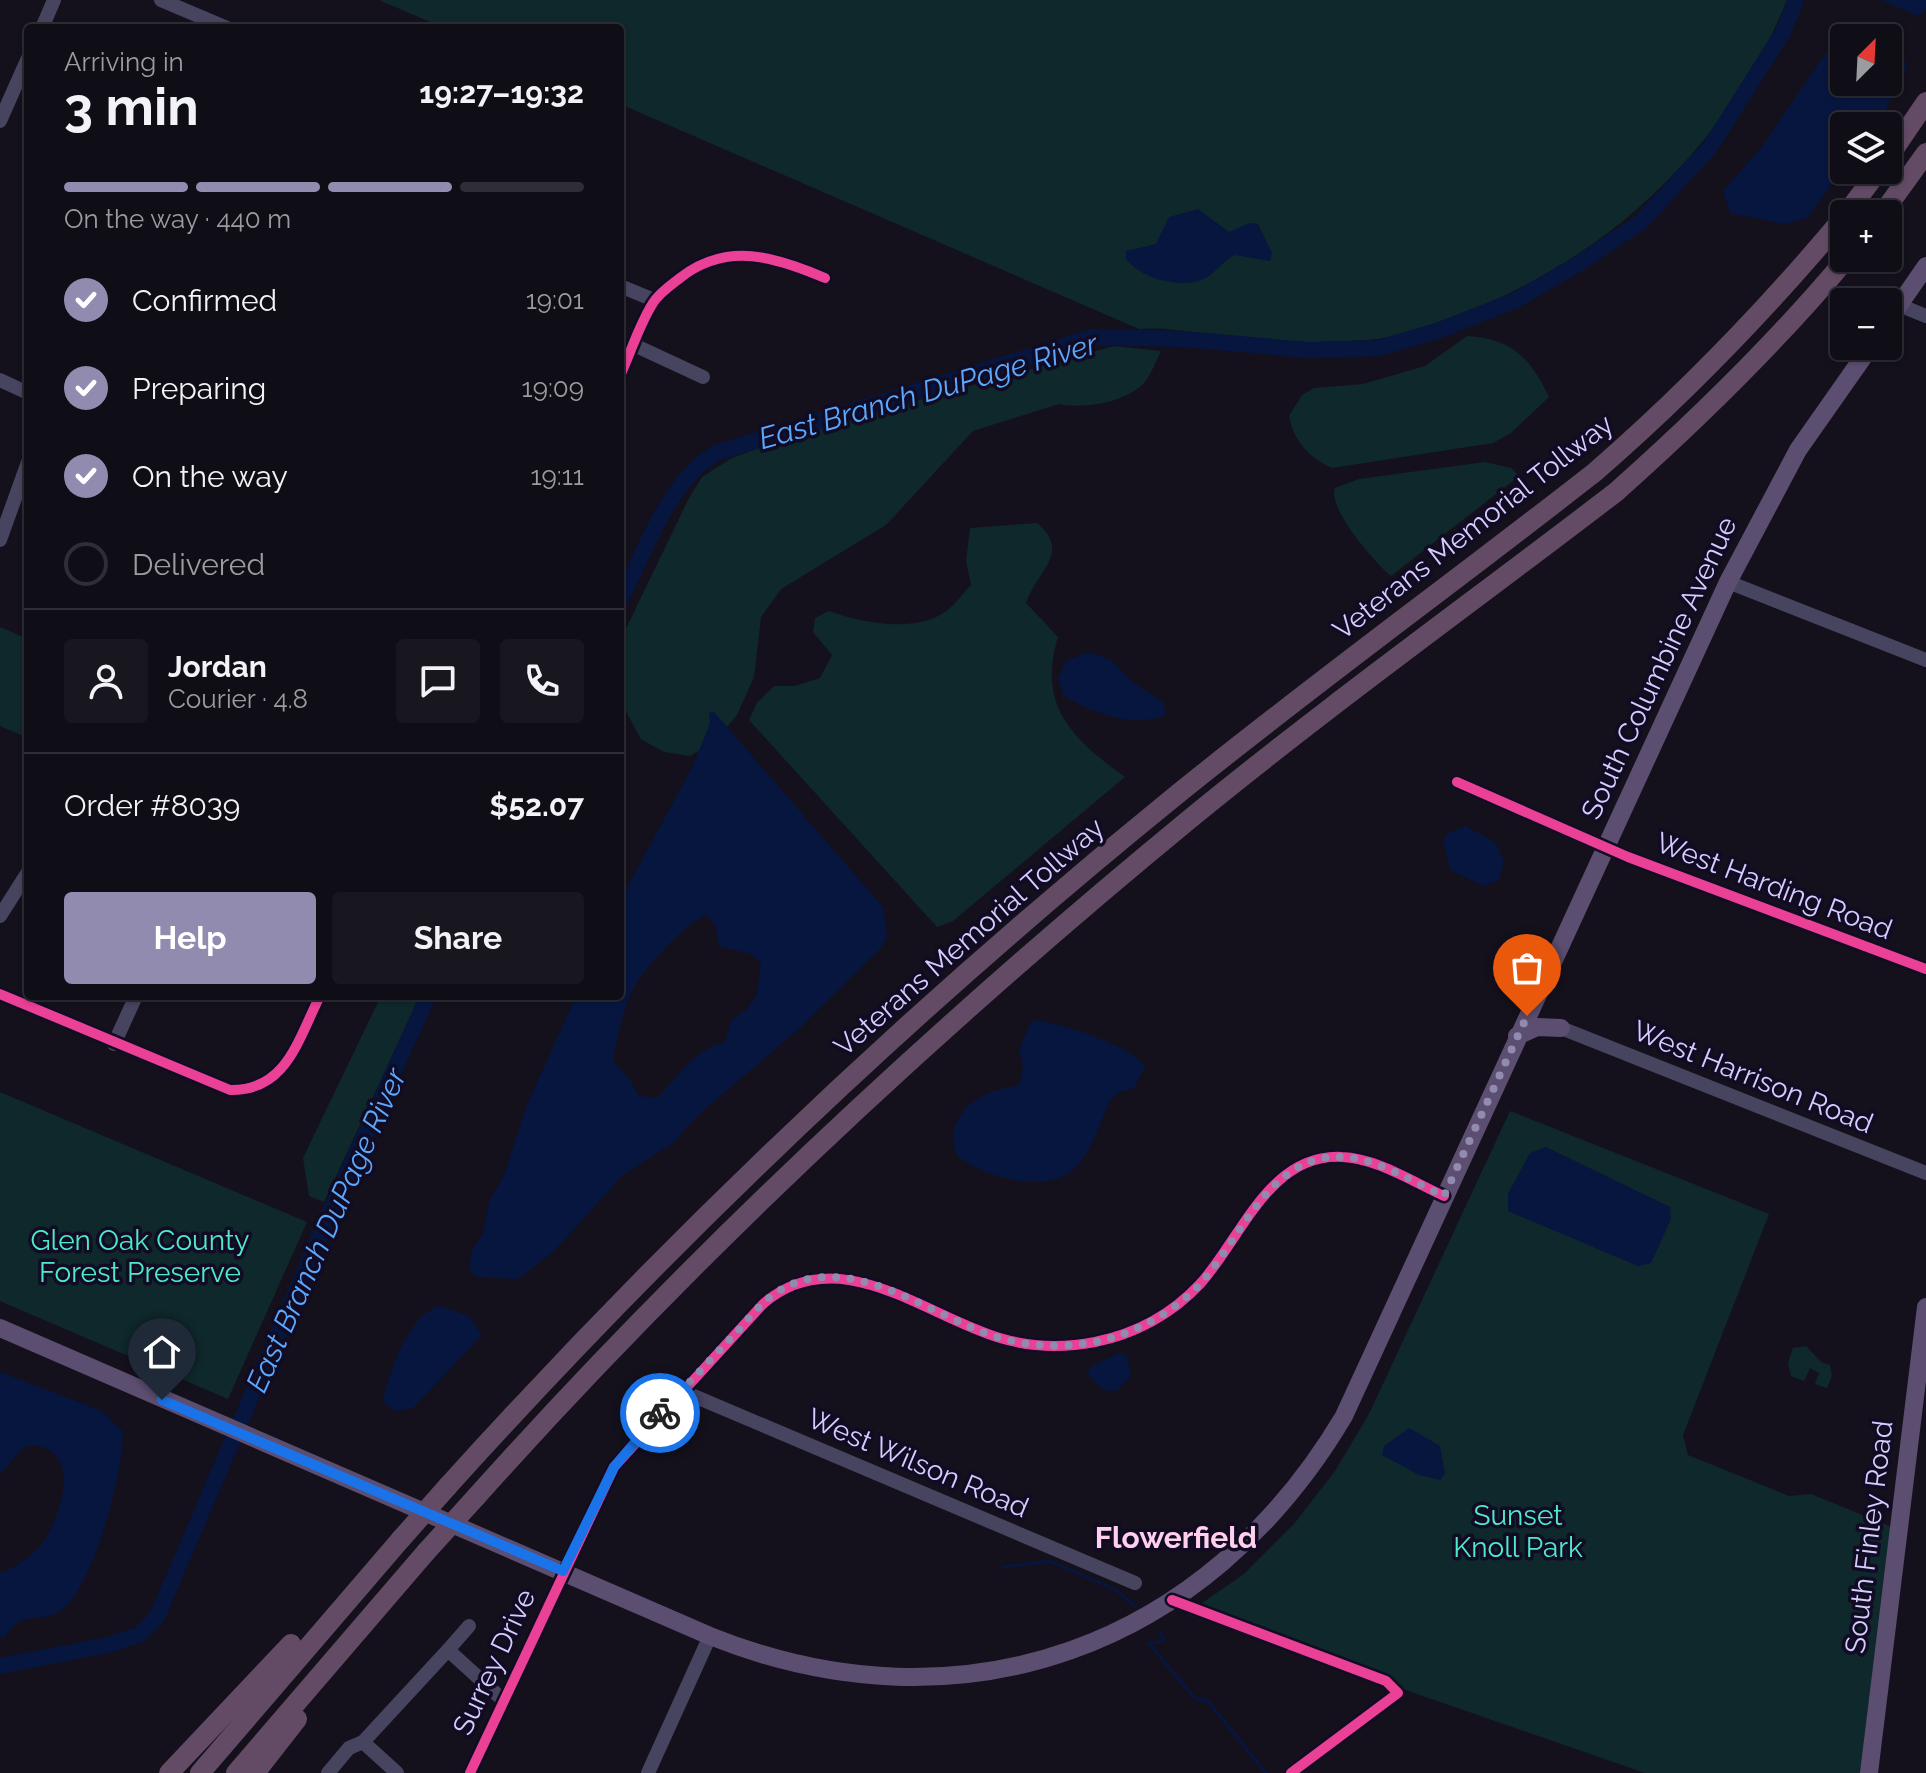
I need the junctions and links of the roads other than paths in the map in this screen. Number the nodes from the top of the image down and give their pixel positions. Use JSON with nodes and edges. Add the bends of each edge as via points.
{"nodes":[{"id":1,"x":65,"y":0,"type":"edge"},
{"id":2,"x":161,"y":0,"type":"edge"},
{"id":3,"x":52,"y":5,"type":"edge"},
{"id":4,"x":44,"y":24,"type":"edge"},
{"id":5,"x":218,"y":24,"type":"edge"},
{"id":6,"x":24,"y":67,"type":"edge"},
{"id":7,"x":1926,"y":102,"type":"edge"},
{"id":8,"x":0,"y":121,"type":"edge"},
{"id":9,"x":1902,"y":137,"type":"edge"},
{"id":10,"x":1926,"y":153,"type":"edge"},
{"id":11,"x":1892,"y":200,"type":"edge"},
{"id":12,"x":1830,"y":233,"type":"edge"},
{"id":13,"x":1926,"y":266,"type":"edge"},
{"id":14,"x":1835,"y":272,"type":"edge"},
{"id":15,"x":825,"y":278,"type":"dead end"},
{"id":16,"x":624,"y":288,"type":"edge"},
{"id":17,"x":654,"y":300,"type":"junction"},
{"id":18,"x":1902,"y":301,"type":"edge"},
{"id":19,"x":1902,"y":306,"type":"edge"},
{"id":20,"x":1926,"y":316,"type":"edge"},
{"id":21,"x":634,"y":345,"type":"junction"},
{"id":22,"x":1861,"y":360,"type":"edge"},
{"id":23,"x":624,"y":367,"type":"edge"},
{"id":24,"x":703,"y":377,"type":"dead end"},
{"id":25,"x":0,"y":380,"type":"edge"},
{"id":26,"x":24,"y":391,"type":"edge"},
{"id":27,"x":24,"y":473,"type":"edge"},
{"id":28,"x":0,"y":540,"type":"edge"},
{"id":29,"x":1728,"y":582,"type":"junction"},
{"id":30,"x":1926,"y":660,"type":"edge"},
{"id":31,"x":1457,"y":782,"type":"dead end"},
{"id":32,"x":1605,"y":848,"type":"junction"},
{"id":33,"x":24,"y":878,"type":"edge"},
{"id":34,"x":0,"y":916,"type":"edge"},
{"id":35,"x":1926,"y":969,"type":"edge"},
{"id":36,"x":0,"y":994,"type":"edge"},
{"id":37,"x":1535,"y":999,"type":"junction"},
{"id":38,"x":134,"y":1000,"type":"edge"},
{"id":39,"x":318,"y":1000,"type":"edge"},
{"id":40,"x":1561,"y":1028,"type":"junction"},
{"id":41,"x":1517,"y":1036,"type":"junction"},
{"id":42,"x":114,"y":1044,"type":"junction"},
{"id":43,"x":1926,"y":1173,"type":"edge"},
{"id":44,"x":1444,"y":1196,"type":"junction"},
{"id":45,"x":1926,"y":1307,"type":"edge"},
{"id":46,"x":0,"y":1328,"type":"edge"},
{"id":47,"x":1922,"y":1368,"type":"edge"},
{"id":48,"x":682,"y":1391,"type":"junction"},
{"id":49,"x":423,"y":1556,"type":"junction"},
{"id":50,"x":374,"y":1570,"type":"junction"},
{"id":51,"x":563,"y":1571,"type":"junction"},
{"id":52,"x":1135,"y":1583,"type":"dead end"},
{"id":53,"x":1172,"y":1600,"type":"junction"},
{"id":54,"x":469,"y":1626,"type":"dead end"},
{"id":55,"x":710,"y":1636,"type":"junction"},
{"id":56,"x":448,"y":1650,"type":"junction"},
{"id":57,"x":503,"y":1700,"type":"junction"},
{"id":58,"x":363,"y":1742,"type":"junction"},
{"id":59,"x":169,"y":1773,"type":"edge"},
{"id":60,"x":200,"y":1773,"type":"edge"},
{"id":61,"x":236,"y":1773,"type":"edge"},
{"id":62,"x":255,"y":1773,"type":"edge"},
{"id":63,"x":328,"y":1773,"type":"edge"},
{"id":64,"x":397,"y":1773,"type":"edge"},
{"id":65,"x":470,"y":1773,"type":"edge"},
{"id":66,"x":648,"y":1773,"type":"edge"},
{"id":67,"x":1291,"y":1773,"type":"edge"},
{"id":68,"x":1869,"y":1773,"type":"edge"}],
"edges":[{"from":1,"to":3,"type":"street"},
{"from":2,"to":5,"type":"street"},
{"from":3,"to":4,"type":"street"},
{"from":6,"to":8,"type":"street"},
{"from":7,"to":9,"type":"highway"},
{"from":10,"to":11,"type":"highway"},
{"from":12,"to":50,"type":"highway","name":"Veterans Memorial Tollway","bridge":true,"via":[[1748,329],[1595,472],[1175,796],[909,1025],[581,1340]]},
{"from":13,"to":18,"type":"main road"},
{"from":14,"to":49,"type":"highway","name":"Veterans Memorial Tollway","bridge":true,"via":[[1770,346],[1616,492],[1192,818],[909,1062],[551,1413]]},
{"from":15,"to":17,"type":"street","via":[[770,257],[733,255],[687,272]]},
{"from":16,"to":17,"type":"street"},
{"from":17,"to":21,"type":"street"},
{"from":19,"to":20,"type":"street"},
{"from":21,"to":23,"type":"street"},
{"from":21,"to":24,"type":"street"},
{"from":22,"to":29,"type":"main road","name":"South Columbine Avenue","via":[[1798,450]]},
{"from":25,"to":26,"type":"street"},
{"from":27,"to":28,"type":"street"},
{"from":29,"to":30,"type":"street"},
{"from":29,"to":32,"type":"main road","name":"South Columbine Avenue"},
{"from":31,"to":32,"type":"street","name":"West Harding Road"},
{"from":32,"to":35,"type":"street","name":"West Harding Road"},
{"from":32,"to":37,"type":"main road","name":"South Columbine Avenue"},
{"from":33,"to":34,"type":"street"},
{"from":36,"to":42,"type":"street"},
{"from":37,"to":40,"type":"main road","via":[[1543,1014]]},
{"from":37,"to":41,"type":"main road","name":"South Columbine Avenue"},
{"from":38,"to":42,"type":"street"},
{"from":39,"to":42,"type":"street","via":[[281,1072],[255,1088],[218,1088]]},
{"from":40,"to":41,"type":"main road","via":[[1537,1027]]},
{"from":40,"to":43,"type":"street","name":"West Harrison Road"},
{"from":41,"to":44,"type":"main road","name":"South Columbine Avenue"},
{"from":44,"to":48,"type":"street","name":"Surrey Drive","via":[[1344,1157],[1294,1168],[1270,1190],[1214,1267],[1174,1306],[1130,1332],[1076,1345],[1042,1346],[1001,1338],[863,1280],[796,1284],[763,1304]]},
{"from":44,"to":53,"type":"main road","name":"South Columbine Avenue","via":[[1360,1385],[1324,1449],[1264,1526]]},
{"from":45,"to":47,"type":"main road","name":"South Finley Road"},
{"from":46,"to":51,"type":"main road","name":"South Columbine Avenue"},
{"from":47,"to":68,"type":"main road","name":"South Finley Road"},
{"from":48,"to":51,"type":"street","name":"Surrey Drive","via":[[614,1467]]},
{"from":48,"to":52,"type":"street","name":"West Wilson Road"},
{"from":49,"to":61,"type":"highway","name":"Veterans Memorial Tollway"},
{"from":49,"to":62,"type":"highway","via":[[410,1582]]},
{"from":50,"to":59,"type":"highway","via":[[306,1628]]},
{"from":50,"to":60,"type":"highway","name":"Veterans Memorial Tollway"},
{"from":51,"to":55,"type":"main road","name":"South Columbine Avenue"},
{"from":51,"to":57,"type":"street","name":"Surrey Drive"},
{"from":53,"to":55,"type":"main road","name":"South Columbine Avenue","via":[[1061,1654],[947,1677],[828,1671]]},
{"from":53,"to":67,"type":"street","via":[[1386,1681],[1398,1693]]},
{"from":54,"to":56,"type":"street"},
{"from":55,"to":66,"type":"street"},
{"from":56,"to":57,"type":"street"},
{"from":56,"to":58,"type":"street"},
{"from":57,"to":65,"type":"street","name":"Surrey Drive"},
{"from":58,"to":63,"type":"street","via":[[349,1748]]},
{"from":58,"to":64,"type":"street"}]}
